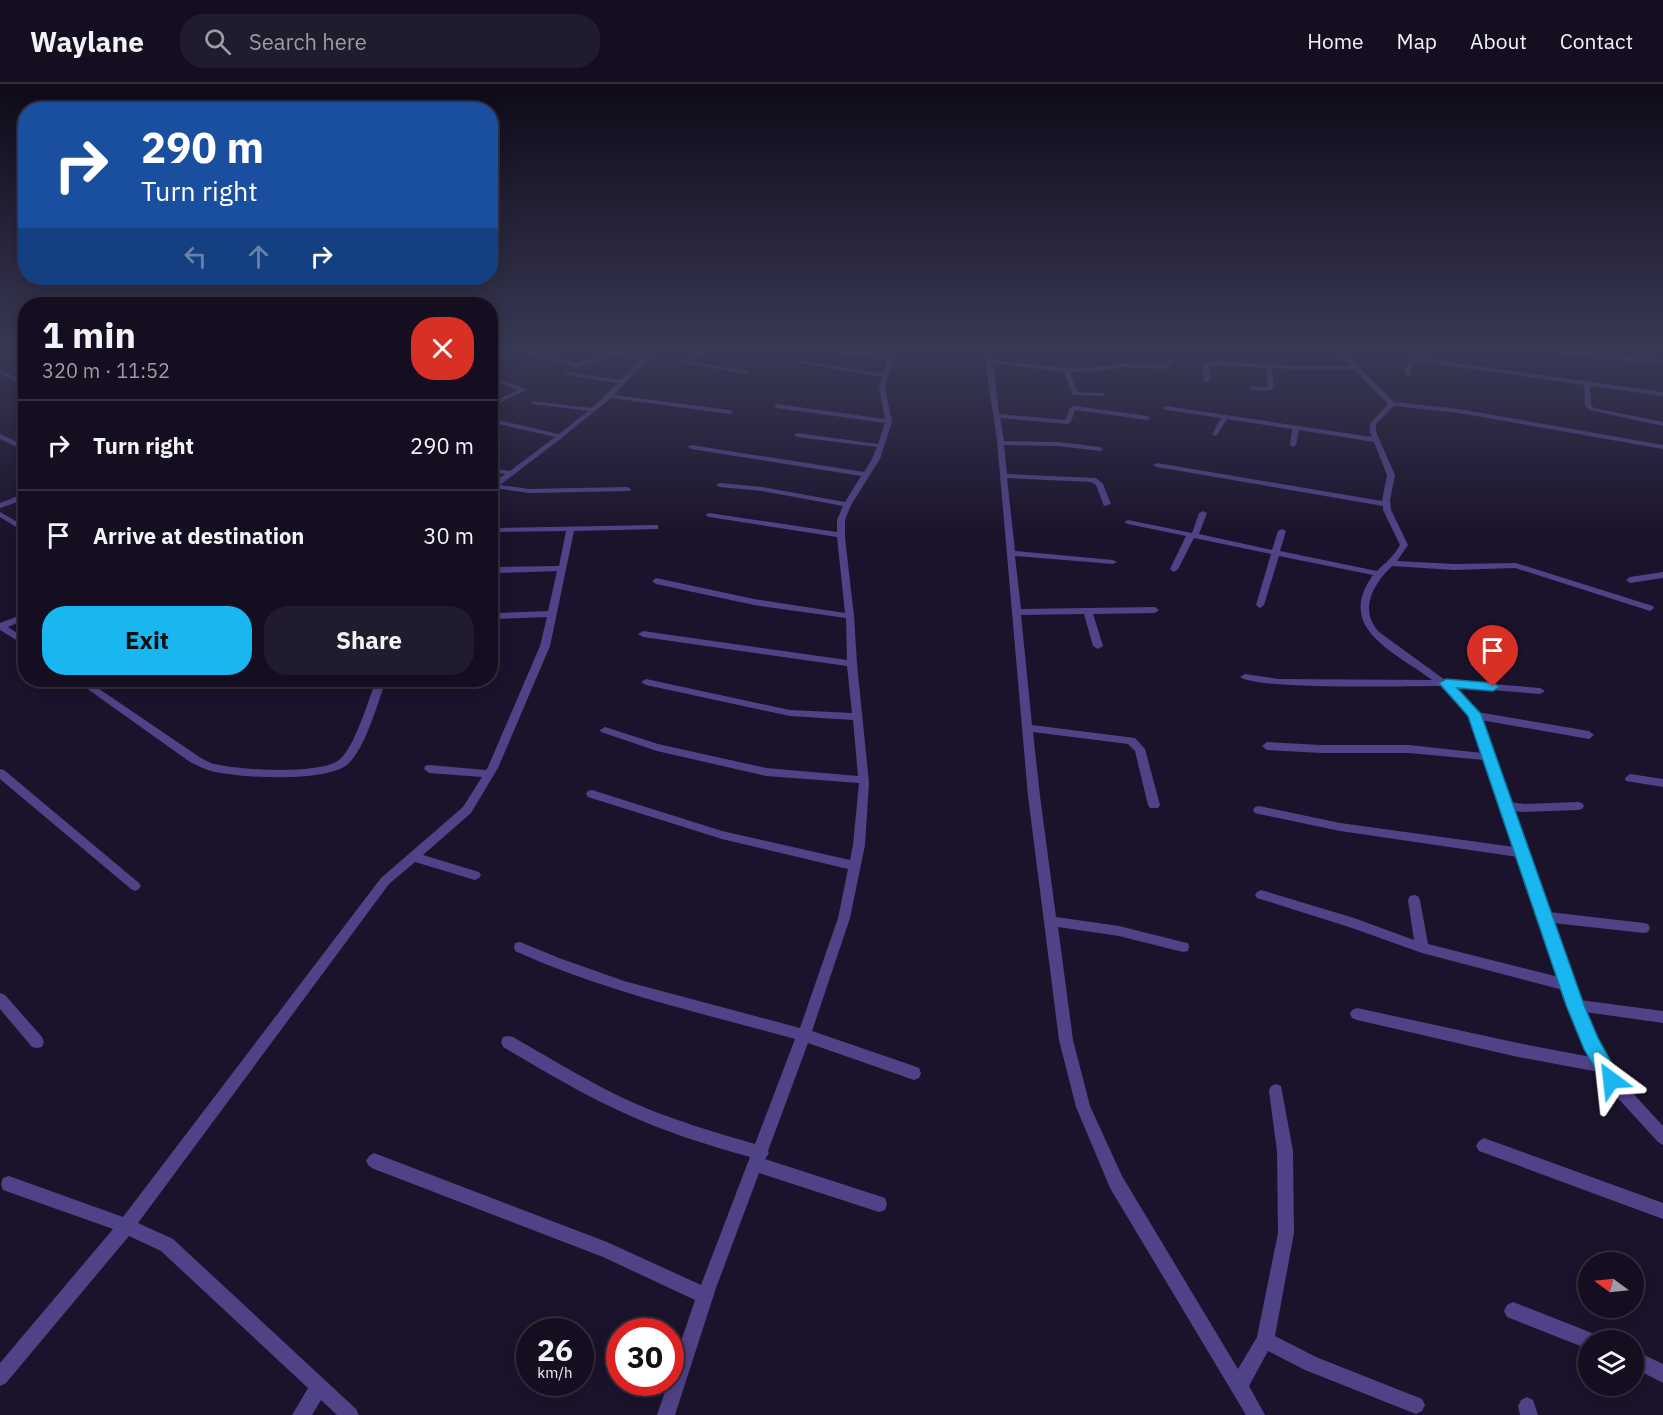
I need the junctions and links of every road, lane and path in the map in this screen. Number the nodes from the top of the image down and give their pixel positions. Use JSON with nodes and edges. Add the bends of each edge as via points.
{"nodes":[{"id":1,"x":593,"y":411,"type":"edge"},
{"id":2,"x":723,"y":411,"type":"edge"},
{"id":3,"x":813,"y":411,"type":"edge"},
{"id":4,"x":886,"y":411,"type":"edge"},
{"id":5,"x":995,"y":411,"type":"edge"},
{"id":6,"x":1071,"y":411,"type":"edge"},
{"id":7,"x":1097,"y":411,"type":"edge"},
{"id":8,"x":1186,"y":411,"type":"edge"},
{"id":9,"x":1385,"y":411,"type":"edge"},
{"id":10,"x":1454,"y":411,"type":"edge"},
{"id":11,"x":1602,"y":411,"type":"edge"},
{"id":12,"x":730,"y":412,"type":"dead end"},
{"id":13,"x":996,"y":416,"type":"junction"},
{"id":14,"x":1225,"y":417,"type":"junction"},
{"id":15,"x":1147,"y":418,"type":"dead end"},
{"id":16,"x":498,"y":422,"type":"edge"},
{"id":17,"x":889,"y":422,"type":"junction"},
{"id":18,"x":1663,"y":424,"type":"edge"},
{"id":19,"x":1296,"y":428,"type":"junction"},
{"id":20,"x":1215,"y":434,"type":"dead end"},
{"id":21,"x":0,"y":435,"type":"edge"},
{"id":22,"x":797,"y":435,"type":"dead end"},
{"id":23,"x":561,"y":436,"type":"junction"},
{"id":24,"x":1375,"y":440,"type":"junction"},
{"id":25,"x":1000,"y":443,"type":"junction"},
{"id":26,"x":18,"y":445,"type":"edge"},
{"id":27,"x":1293,"y":445,"type":"dead end"},
{"id":28,"x":881,"y":446,"type":"junction"},
{"id":29,"x":691,"y":447,"type":"dead end"},
{"id":30,"x":1663,"y":447,"type":"edge"},
{"id":31,"x":1100,"y":449,"type":"dead end"},
{"id":32,"x":1157,"y":465,"type":"dead end"},
{"id":33,"x":498,"y":471,"type":"edge"},
{"id":34,"x":512,"y":473,"type":"junction"},
{"id":35,"x":867,"y":475,"type":"junction"},
{"id":36,"x":1003,"y":476,"type":"junction"},
{"id":37,"x":498,"y":484,"type":"edge"},
{"id":38,"x":720,"y":485,"type":"dead end"},
{"id":39,"x":498,"y":488,"type":"edge"},
{"id":40,"x":627,"y":489,"type":"dead end"},
{"id":41,"x":18,"y":499,"type":"edge"},
{"id":42,"x":1107,"y":504,"type":"dead end"},
{"id":43,"x":1387,"y":504,"type":"junction"},
{"id":44,"x":847,"y":505,"type":"junction"},
{"id":45,"x":0,"y":506,"type":"edge"},
{"id":46,"x":1203,"y":513,"type":"dead end"},
{"id":47,"x":0,"y":514,"type":"edge"},
{"id":48,"x":709,"y":514,"type":"dead end"},
{"id":49,"x":1128,"y":522,"type":"dead end"},
{"id":50,"x":18,"y":526,"type":"edge"},
{"id":51,"x":655,"y":527,"type":"dead end"},
{"id":52,"x":571,"y":528,"type":"junction"},
{"id":53,"x":498,"y":530,"type":"edge"},
{"id":54,"x":1282,"y":531,"type":"dead end"},
{"id":55,"x":841,"y":535,"type":"junction"},
{"id":56,"x":1193,"y":535,"type":"junction"},
{"id":57,"x":1010,"y":553,"type":"junction"},
{"id":58,"x":1277,"y":553,"type":"junction"},
{"id":59,"x":1113,"y":562,"type":"dead end"},
{"id":60,"x":1388,"y":563,"type":"junction"},
{"id":61,"x":562,"y":568,"type":"junction"},
{"id":62,"x":1174,"y":569,"type":"dead end"},
{"id":63,"x":500,"y":570,"type":"dead end"},
{"id":64,"x":1378,"y":574,"type":"junction"},
{"id":65,"x":1663,"y":575,"type":"edge"},
{"id":66,"x":1630,"y":580,"type":"dead end"},
{"id":67,"x":656,"y":581,"type":"dead end"},
{"id":68,"x":1260,"y":605,"type":"dead end"},
{"id":69,"x":1650,"y":608,"type":"dead end"},
{"id":70,"x":1155,"y":610,"type":"dead end"},
{"id":71,"x":1088,"y":611,"type":"junction"},
{"id":72,"x":1016,"y":612,"type":"junction"},
{"id":73,"x":552,"y":614,"type":"junction"},
{"id":74,"x":498,"y":616,"type":"edge"},
{"id":75,"x":850,"y":616,"type":"junction"},
{"id":76,"x":18,"y":619,"type":"edge"},
{"id":77,"x":0,"y":627,"type":"edge"},
{"id":78,"x":643,"y":633,"type":"dead end"},
{"id":79,"x":18,"y":638,"type":"edge"},
{"id":80,"x":1098,"y":646,"type":"dead end"},
{"id":81,"x":852,"y":664,"type":"junction"},
{"id":82,"x":1245,"y":677,"type":"dead end"},
{"id":83,"x":646,"y":682,"type":"dead end"},
{"id":84,"x":1446,"y":683,"type":"junction"},
{"id":85,"x":90,"y":687,"type":"edge"},
{"id":86,"x":378,"y":687,"type":"edge"},
{"id":87,"x":1540,"y":691,"type":"dead end"},
{"id":88,"x":1474,"y":714,"type":"junction"},
{"id":89,"x":857,"y":717,"type":"junction"},
{"id":90,"x":1027,"y":728,"type":"junction"},
{"id":91,"x":604,"y":730,"type":"dead end"},
{"id":92,"x":1588,"y":735,"type":"dead end"},
{"id":93,"x":1267,"y":746,"type":"dead end"},
{"id":94,"x":1490,"y":757,"type":"junction"},
{"id":95,"x":429,"y":770,"type":"dead end"},
{"id":96,"x":0,"y":773,"type":"edge"},
{"id":97,"x":490,"y":774,"type":"junction"},
{"id":98,"x":1630,"y":778,"type":"dead end"},
{"id":99,"x":864,"y":780,"type":"junction"},
{"id":100,"x":1663,"y":783,"type":"edge"},
{"id":101,"x":592,"y":794,"type":"dead end"},
{"id":102,"x":1154,"y":805,"type":"dead end"},
{"id":103,"x":1506,"y":806,"type":"junction"},
{"id":104,"x":1578,"y":806,"type":"dead end"},
{"id":105,"x":1259,"y":810,"type":"dead end"},
{"id":106,"x":1522,"y":853,"type":"junction"},
{"id":107,"x":412,"y":856,"type":"junction"},
{"id":108,"x":855,"y":866,"type":"junction"},
{"id":109,"x":475,"y":875,"type":"dead end"},
{"id":110,"x":135,"y":886,"type":"dead end"},
{"id":111,"x":1261,"y":895,"type":"dead end"},
{"id":112,"x":1414,"y":900,"type":"dead end"},
{"id":113,"x":1545,"y":917,"type":"junction"},
{"id":114,"x":1050,"y":921,"type":"junction"},
{"id":115,"x":1644,"y":928,"type":"dead end"},
{"id":116,"x":1183,"y":946,"type":"dead end"},
{"id":117,"x":520,"y":947,"type":"dead end"},
{"id":118,"x":1422,"y":948,"type":"junction"},
{"id":119,"x":1568,"y":985,"type":"junction"},
{"id":120,"x":0,"y":999,"type":"edge"},
{"id":121,"x":1575,"y":1005,"type":"junction"},
{"id":122,"x":1357,"y":1014,"type":"dead end"},
{"id":123,"x":1663,"y":1017,"type":"edge"},
{"id":124,"x":804,"y":1035,"type":"junction"},
{"id":125,"x":37,"y":1042,"type":"dead end"},
{"id":126,"x":508,"y":1042,"type":"dead end"},
{"id":127,"x":1603,"y":1066,"type":"junction"},
{"id":128,"x":914,"y":1073,"type":"dead end"},
{"id":129,"x":1276,"y":1091,"type":"dead end"},
{"id":130,"x":1663,"y":1137,"type":"edge"},
{"id":131,"x":1484,"y":1146,"type":"dead end"},
{"id":132,"x":758,"y":1159,"type":"junction"},
{"id":133,"x":374,"y":1161,"type":"dead end"},
{"id":134,"x":9,"y":1184,"type":"dead end"},
{"id":135,"x":879,"y":1204,"type":"dead end"},
{"id":136,"x":1663,"y":1211,"type":"edge"},
{"id":137,"x":126,"y":1226,"type":"junction"},
{"id":138,"x":705,"y":1296,"type":"junction"},
{"id":139,"x":1513,"y":1311,"type":"dead end"},
{"id":140,"x":1578,"y":1336,"type":"edge"},
{"id":141,"x":1265,"y":1340,"type":"junction"},
{"id":142,"x":1644,"y":1364,"type":"edge"},
{"id":143,"x":1663,"y":1374,"type":"edge"},
{"id":144,"x":0,"y":1377,"type":"edge"},
{"id":145,"x":319,"y":1387,"type":"junction"},
{"id":146,"x":1238,"y":1387,"type":"junction"},
{"id":147,"x":1416,"y":1404,"type":"dead end"},
{"id":148,"x":301,"y":1415,"type":"edge"},
{"id":149,"x":350,"y":1415,"type":"edge"},
{"id":150,"x":666,"y":1415,"type":"edge"},
{"id":151,"x":1256,"y":1415,"type":"edge"}],
"edges":[{"from":1,"to":23,"type":"street"},
{"from":2,"to":12,"type":"street"},
{"from":3,"to":17,"type":"street"},
{"from":4,"to":17,"type":"street"},
{"from":5,"to":13,"type":"street"},
{"from":6,"to":13,"type":"street","via":[[1068,422]]},
{"from":7,"to":15,"type":"street"},
{"from":8,"to":14,"type":"street"},
{"from":9,"to":24,"type":"street","via":[[1373,424]]},
{"from":10,"to":30,"type":"street"},
{"from":11,"to":18,"type":"street"},
{"from":13,"to":25,"type":"street"},
{"from":14,"to":19,"type":"street"},
{"from":14,"to":20,"type":"street"},
{"from":16,"to":23,"type":"street"},
{"from":17,"to":28,"type":"street"},
{"from":19,"to":24,"type":"street"},
{"from":19,"to":27,"type":"street"},
{"from":21,"to":26,"type":"street"},
{"from":22,"to":28,"type":"street"},
{"from":23,"to":34,"type":"street"},
{"from":24,"to":43,"type":"street","via":[[1391,475]]},
{"from":25,"to":31,"type":"street"},
{"from":25,"to":36,"type":"street"},
{"from":28,"to":35,"type":"street"},
{"from":29,"to":35,"type":"street"},
{"from":32,"to":43,"type":"street"},
{"from":33,"to":34,"type":"street"},
{"from":34,"to":37,"type":"street"},
{"from":35,"to":44,"type":"street"},
{"from":36,"to":42,"type":"street","via":[[1093,480],[1099,484]]},
{"from":36,"to":57,"type":"street"},
{"from":38,"to":44,"type":"street"},
{"from":39,"to":40,"type":"street"},
{"from":41,"to":45,"type":"street"},
{"from":43,"to":60,"type":"street","via":[[1404,545]]},
{"from":44,"to":55,"type":"street"},
{"from":46,"to":56,"type":"street"},
{"from":47,"to":50,"type":"street"},
{"from":48,"to":55,"type":"street"},
{"from":49,"to":56,"type":"street"},
{"from":51,"to":52,"type":"street"},
{"from":52,"to":53,"type":"street"},
{"from":52,"to":61,"type":"street"},
{"from":54,"to":58,"type":"street"},
{"from":55,"to":75,"type":"street"},
{"from":56,"to":58,"type":"street"},
{"from":56,"to":62,"type":"street"},
{"from":57,"to":59,"type":"street"},
{"from":57,"to":72,"type":"street"},
{"from":58,"to":64,"type":"street"},
{"from":58,"to":68,"type":"street"},
{"from":60,"to":64,"type":"street"},
{"from":60,"to":69,"type":"street","via":[[1516,565]]},
{"from":61,"to":63,"type":"street"},
{"from":61,"to":73,"type":"street"},
{"from":64,"to":84,"type":"street","via":[[1368,589],[1364,607],[1369,625],[1381,638]]},
{"from":65,"to":66,"type":"street"},
{"from":67,"to":75,"type":"street","via":[[754,602]]},
{"from":70,"to":71,"type":"street"},
{"from":71,"to":72,"type":"street"},
{"from":71,"to":80,"type":"street"},
{"from":72,"to":90,"type":"street"},
{"from":73,"to":74,"type":"street"},
{"from":73,"to":97,"type":"street","via":[[545,646]]},
{"from":75,"to":81,"type":"street"},
{"from":76,"to":77,"type":"street"},
{"from":77,"to":79,"type":"street"},
{"from":78,"to":81,"type":"street"},
{"from":81,"to":89,"type":"street"},
{"from":82,"to":84,"type":"street","via":[[1278,682]]},
{"from":83,"to":89,"type":"street","via":[[790,713]]},
{"from":84,"to":87,"type":"street"},
{"from":84,"to":88,"type":"street"},
{"from":85,"to":86,"type":"street","via":[[213,768],[284,773],[317,771],[349,757]]},
{"from":88,"to":92,"type":"street"},
{"from":88,"to":94,"type":"street"},
{"from":89,"to":99,"type":"street"},
{"from":90,"to":102,"type":"street","via":[[1131,741],[1140,749]]},
{"from":90,"to":114,"type":"street"},
{"from":91,"to":99,"type":"street","via":[[657,747],[766,772]]},
{"from":93,"to":94,"type":"street","via":[[1409,749]]},
{"from":94,"to":103,"type":"street"},
{"from":95,"to":97,"type":"street"},
{"from":96,"to":110,"type":"street"},
{"from":97,"to":107,"type":"street","via":[[467,810]]},
{"from":98,"to":100,"type":"street"},
{"from":99,"to":108,"type":"street"},
{"from":101,"to":108,"type":"street","via":[[722,835]]},
{"from":103,"to":104,"type":"street"},
{"from":103,"to":106,"type":"street"},
{"from":105,"to":106,"type":"street","via":[[1363,831]]},
{"from":106,"to":113,"type":"street"},
{"from":107,"to":109,"type":"street"},
{"from":107,"to":137,"type":"street","via":[[385,881]]},
{"from":108,"to":124,"type":"street","via":[[844,918]]},
{"from":111,"to":118,"type":"street"},
{"from":112,"to":118,"type":"street"},
{"from":113,"to":115,"type":"street"},
{"from":113,"to":119,"type":"street"},
{"from":114,"to":116,"type":"street"},
{"from":114,"to":146,"type":"street","via":[[1066,1040],[1083,1107],[1116,1182]]},
{"from":117,"to":124,"type":"street","via":[[598,980]]},
{"from":118,"to":119,"type":"street"},
{"from":119,"to":121,"type":"street"},
{"from":120,"to":125,"type":"street"},
{"from":121,"to":123,"type":"street"},
{"from":121,"to":127,"type":"street"},
{"from":122,"to":127,"type":"street"},
{"from":124,"to":128,"type":"street"},
{"from":124,"to":132,"type":"street"},
{"from":126,"to":132,"type":"street","via":[[645,1115]]},
{"from":127,"to":130,"type":"street"},
{"from":129,"to":141,"type":"street","via":[[1285,1151],[1286,1233]]},
{"from":131,"to":136,"type":"street"},
{"from":132,"to":135,"type":"street"},
{"from":132,"to":138,"type":"street"},
{"from":133,"to":138,"type":"street","via":[[607,1250]]},
{"from":134,"to":137,"type":"street"},
{"from":137,"to":144,"type":"street"},
{"from":137,"to":145,"type":"street","via":[[167,1245]]},
{"from":138,"to":150,"type":"street"},
{"from":139,"to":140,"type":"street"},
{"from":141,"to":146,"type":"street"},
{"from":141,"to":147,"type":"street","via":[[1311,1364]]},
{"from":142,"to":143,"type":"street"},
{"from":145,"to":148,"type":"street"},
{"from":145,"to":149,"type":"street"},
{"from":146,"to":151,"type":"street"}]}
